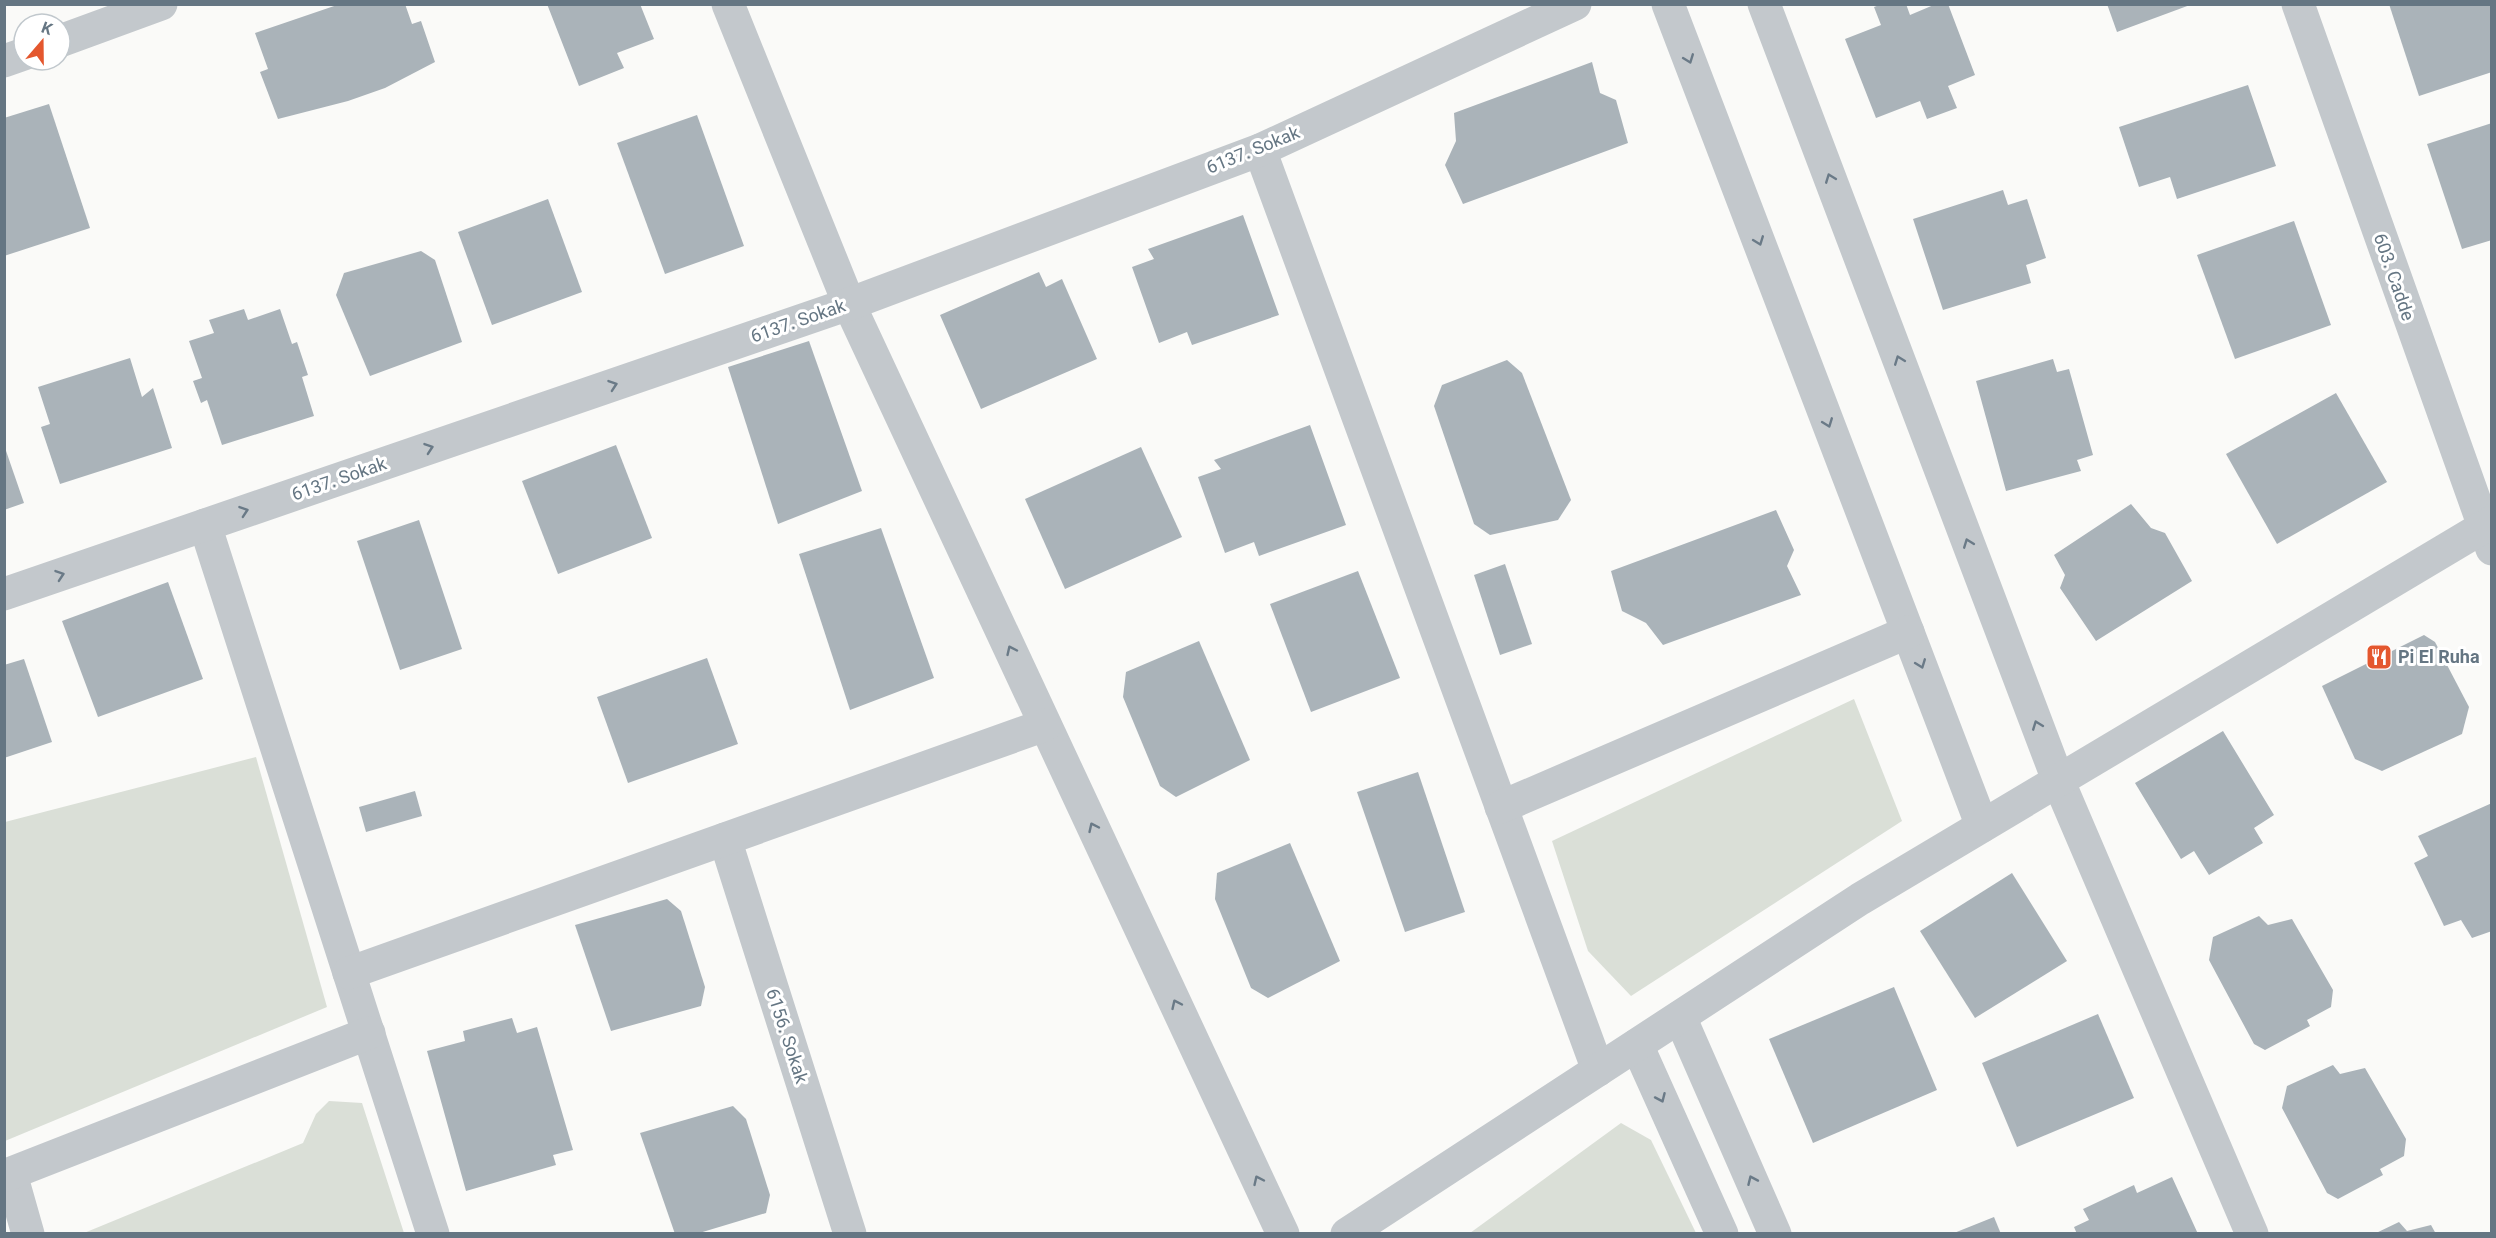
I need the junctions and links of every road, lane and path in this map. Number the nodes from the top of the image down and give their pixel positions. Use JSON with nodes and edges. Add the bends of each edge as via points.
{"nodes":[{"id":1,"x":161,"y":4,"type":"edge"},
{"id":2,"x":728,"y":4,"type":"edge"},
{"id":3,"x":1575,"y":4,"type":"edge"},
{"id":4,"x":1668,"y":4,"type":"edge"},
{"id":5,"x":1764,"y":4,"type":"edge"},
{"id":6,"x":2298,"y":4,"type":"edge"},
{"id":7,"x":72,"y":37,"type":"edge"},
{"id":8,"x":1260,"y":150,"type":"junction"},
{"id":9,"x":849,"y":304,"type":"junction"},
{"id":10,"x":205,"y":525,"type":"junction"},
{"id":11,"x":2488,"y":533,"type":"edge"},
{"id":12,"x":4,"y":594,"type":"edge"},
{"id":13,"x":1908,"y":632,"type":"junction"},
{"id":14,"x":1045,"y":725,"type":"junction"},
{"id":15,"x":2058,"y":780,"type":"junction"},
{"id":16,"x":1501,"y":807,"type":"junction"},
{"id":17,"x":1982,"y":826,"type":"junction"},
{"id":18,"x":725,"y":839,"type":"junction"},
{"id":19,"x":350,"y":973,"type":"junction"},
{"id":20,"x":1680,"y":1017,"type":"junction"},
{"id":21,"x":369,"y":1033,"type":"junction"},
{"id":22,"x":1637,"y":1045,"type":"junction"},
{"id":23,"x":1598,"y":1071,"type":"junction"},
{"id":24,"x":8,"y":1175,"type":"edge"},
{"id":25,"x":28,"y":1233,"type":"edge"},
{"id":26,"x":433,"y":1233,"type":"edge"},
{"id":27,"x":850,"y":1233,"type":"edge"},
{"id":28,"x":1283,"y":1233,"type":"edge"},
{"id":29,"x":1347,"y":1233,"type":"edge"},
{"id":30,"x":1722,"y":1233,"type":"edge"},
{"id":31,"x":1775,"y":1233,"type":"edge"},
{"id":32,"x":2252,"y":1233,"type":"edge"}],
"edges":[{"from":1,"to":7,"type":"street"},
{"from":2,"to":9,"type":"street"},
{"from":3,"to":8,"type":"street","name":"6137. Sokak"},
{"from":4,"to":13,"type":"street","one_way":true},
{"from":15,"to":5,"type":"street","one_way":true},
{"from":6,"to":11,"type":"street","name":"603. Cadde"},
{"from":8,"to":9,"type":"street","name":"6137. Sokak"},
{"from":8,"to":16,"type":"street"},
{"from":10,"to":9,"type":"street","name":"6137. Sokak","one_way":true},
{"from":14,"to":9,"type":"street","one_way":true},
{"from":12,"to":10,"type":"street","name":"6137. Sokak","one_way":true},
{"from":10,"to":19,"type":"street"},
{"from":11,"to":15,"type":"street"},
{"from":13,"to":16,"type":"street"},
{"from":13,"to":17,"type":"street","one_way":true},
{"from":14,"to":18,"type":"street"},
{"from":28,"to":14,"type":"street","one_way":true},
{"from":15,"to":17,"type":"street"},
{"from":15,"to":32,"type":"street"},
{"from":16,"to":23,"type":"street"},
{"from":17,"to":20,"type":"street","via":[[1860,899]]},
{"from":18,"to":19,"type":"street"},
{"from":18,"to":27,"type":"street","name":"6156. Sokak"},
{"from":19,"to":21,"type":"street"},
{"from":20,"to":22,"type":"street"},
{"from":31,"to":20,"type":"street","one_way":true},
{"from":21,"to":24,"type":"street"},
{"from":21,"to":26,"type":"street"},
{"from":22,"to":23,"type":"street"},
{"from":22,"to":30,"type":"street","one_way":true},
{"from":23,"to":29,"type":"street"},
{"from":24,"to":25,"type":"street"}]}
